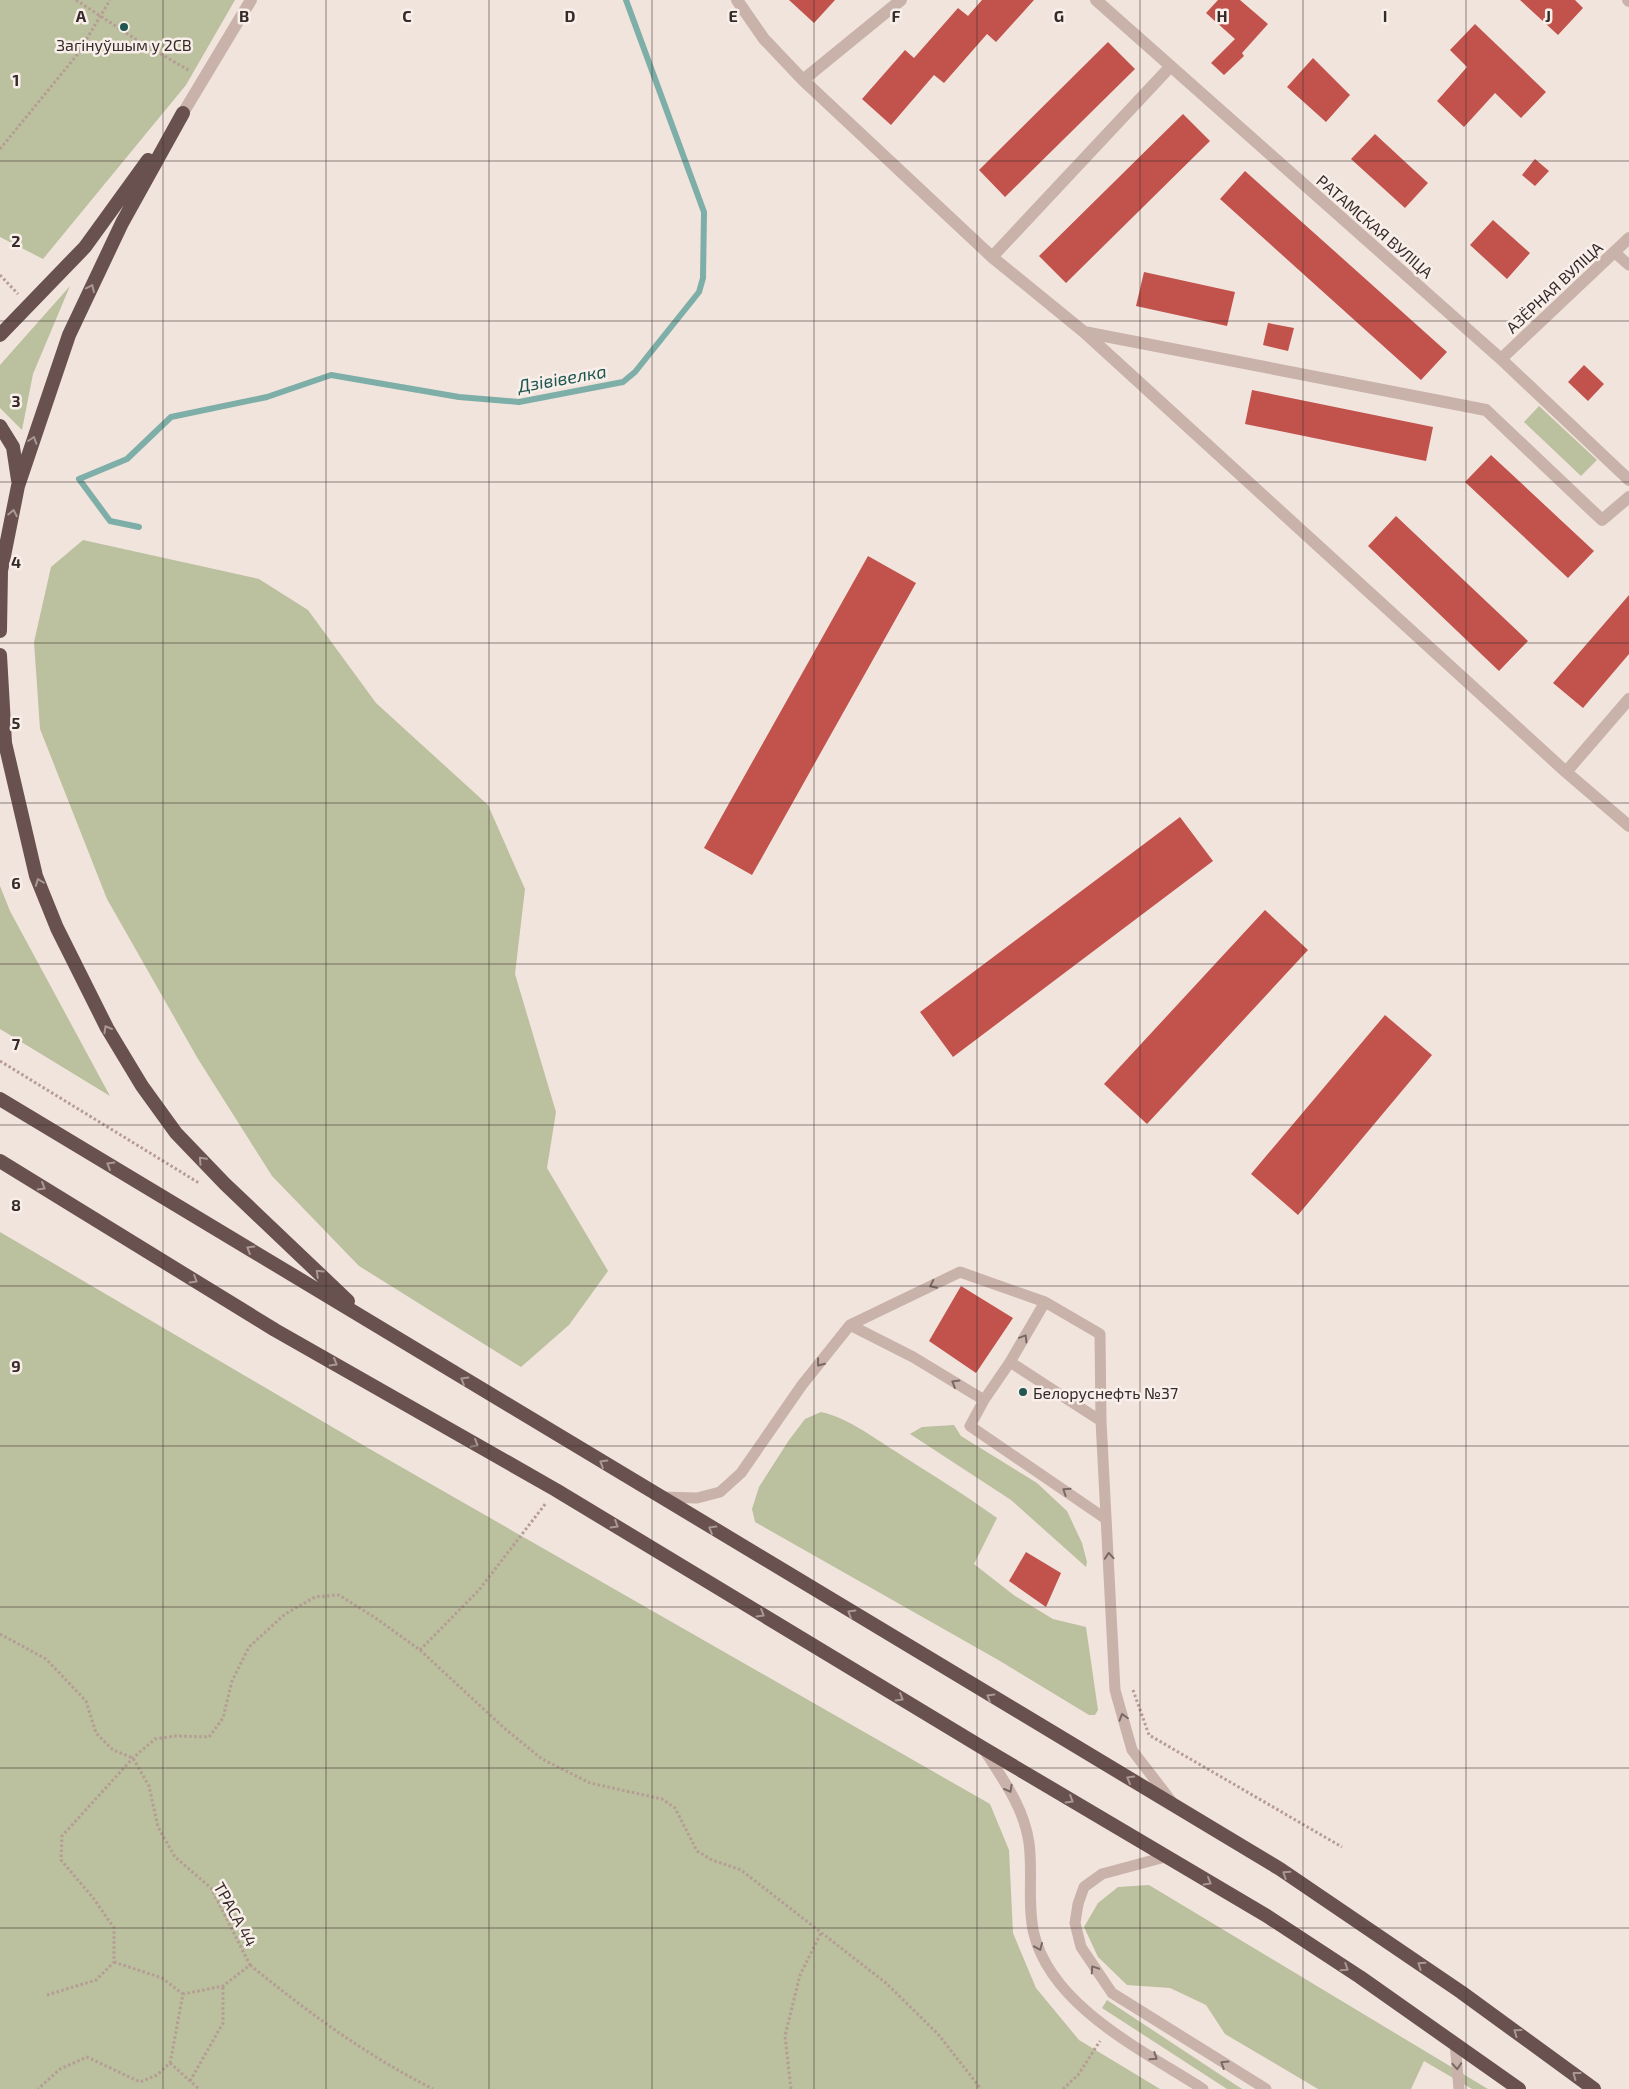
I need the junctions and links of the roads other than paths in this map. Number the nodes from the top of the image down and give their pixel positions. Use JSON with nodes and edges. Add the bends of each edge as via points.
{"nodes":[{"id":1,"x":251,"y":0,"type":"edge"},
{"id":2,"x":737,"y":0,"type":"edge"},
{"id":3,"x":900,"y":0,"type":"edge"},
{"id":4,"x":1096,"y":0,"type":"edge"},
{"id":5,"x":1170,"y":68,"type":"junction"},
{"id":6,"x":803,"y":80,"type":"junction"},
{"id":7,"x":183,"y":113,"type":"junction"},
{"id":8,"x":1629,"y":238,"type":"edge"},
{"id":9,"x":1614,"y":252,"type":"junction"},
{"id":10,"x":992,"y":257,"type":"junction"},
{"id":11,"x":1629,"y":266,"type":"edge"},
{"id":12,"x":1084,"y":332,"type":"junction"},
{"id":13,"x":1,"y":333,"type":"edge"},
{"id":14,"x":1501,"y":359,"type":"junction"},
{"id":15,"x":0,"y":426,"type":"edge"},
{"id":16,"x":1629,"y":480,"type":"edge"},
{"id":17,"x":18,"y":486,"type":"junction"},
{"id":18,"x":1629,"y":497,"type":"edge"},
{"id":19,"x":0,"y":630,"type":"edge"},
{"id":20,"x":0,"y":655,"type":"edge"},
{"id":21,"x":1629,"y":699,"type":"edge"},
{"id":22,"x":1566,"y":772,"type":"junction"},
{"id":23,"x":1629,"y":826,"type":"edge"},
{"id":24,"x":0,"y":1099,"type":"edge"},
{"id":25,"x":0,"y":1161,"type":"edge"},
{"id":26,"x":1045,"y":1302,"type":"junction"},
{"id":27,"x":367,"y":1319,"type":"junction"},
{"id":28,"x":850,"y":1325,"type":"junction"},
{"id":29,"x":1010,"y":1362,"type":"junction"},
{"id":30,"x":984,"y":1400,"type":"junction"},
{"id":31,"x":1101,"y":1421,"type":"junction"},
{"id":32,"x":660,"y":1497,"type":"junction"},
{"id":33,"x":1106,"y":1519,"type":"junction"},
{"id":34,"x":983,"y":1748,"type":"junction"},
{"id":35,"x":1173,"y":1803,"type":"junction"},
{"id":36,"x":1165,"y":1858,"type":"junction"},
{"id":37,"x":1455,"y":2043,"type":"junction"},
{"id":38,"x":1202,"y":2089,"type":"edge"},
{"id":39,"x":1266,"y":2089,"type":"edge"},
{"id":40,"x":1458,"y":2089,"type":"edge"},
{"id":41,"x":1519,"y":2089,"type":"edge"},
{"id":42,"x":1594,"y":2089,"type":"edge"}],
"edges":[{"from":1,"to":7,"type":"street"},
{"from":2,"to":6,"type":"street","via":[[764,39]]},
{"from":3,"to":6,"type":"street"},
{"from":4,"to":5,"type":"street","name":"РАТАМСКАЯ ВУЛІЦА"},
{"from":5,"to":10,"type":"street"},
{"from":5,"to":14,"type":"street","name":"РАТАМСКАЯ ВУЛІЦА"},
{"from":6,"to":10,"type":"street"},
{"from":7,"to":13,"type":"highway","via":[[85,247]]},
{"from":17,"to":7,"type":"highway","one_way":true,"via":[[69,335],[122,223]]},
{"from":8,"to":9,"type":"street","name":"АЗЁРНАЯ ВУЛІЦА"},
{"from":9,"to":11,"type":"lane"},
{"from":9,"to":14,"type":"street","name":"АЗЁРНАЯ ВУЛІЦА"},
{"from":10,"to":12,"type":"street"},
{"from":12,"to":18,"type":"street","via":[[1486,410],[1602,520]]},
{"from":12,"to":22,"type":"street"},
{"from":14,"to":16,"type":"street","name":"РАТАМСКАЯ ВУЛІЦА"},
{"from":15,"to":17,"type":"highway","via":[[13,446]]},
{"from":19,"to":17,"type":"highway","one_way":true,"via":[[1,571]]},
{"from":27,"to":20,"type":"highway","one_way":true,"via":[[176,1133],[106,1028],[57,928],[36,876],[5,743]]},
{"from":21,"to":22,"type":"street"},
{"from":22,"to":23,"type":"street"},
{"from":27,"to":24,"type":"highway","one_way":true},
{"from":25,"to":34,"type":"highway","one_way":true,"via":[[275,1330],[556,1490]]},
{"from":26,"to":28,"type":"lane","one_way":true,"via":[[960,1272]]},
{"from":29,"to":26,"type":"lane","one_way":true},
{"from":26,"to":31,"type":"lane","via":[[1100,1334]]},
{"from":32,"to":27,"type":"highway","one_way":true},
{"from":30,"to":28,"type":"lane","one_way":true,"via":[[913,1357]]},
{"from":28,"to":32,"type":"lane","one_way":true,"via":[[802,1385],[741,1474],[720,1492],[697,1498]]},
{"from":29,"to":30,"type":"lane"},
{"from":29,"to":31,"type":"lane"},
{"from":33,"to":30,"type":"lane","one_way":true,"via":[[970,1426]]},
{"from":31,"to":33,"type":"lane"},
{"from":35,"to":32,"type":"highway","one_way":true,"via":[[1039,1726]]},
{"from":35,"to":33,"type":"lane","one_way":true,"via":[[1132,1750],[1115,1690]]},
{"from":34,"to":36,"type":"highway","one_way":true},
{"from":34,"to":38,"type":"lane","one_way":true,"via":[[1025,1822],[1033,1933],[1047,1966],[1093,2018]]},
{"from":42,"to":35,"type":"highway","one_way":true,"via":[[1461,1992],[1280,1870]]},
{"from":36,"to":37,"type":"highway","one_way":true,"via":[[1267,1916]]},
{"from":39,"to":36,"type":"lane","one_way":true,"via":[[1112,1993],[1081,1947],[1075,1924],[1084,1887],[1102,1874]]},
{"from":37,"to":40,"type":"lane","one_way":true},
{"from":37,"to":41,"type":"highway"}]}
